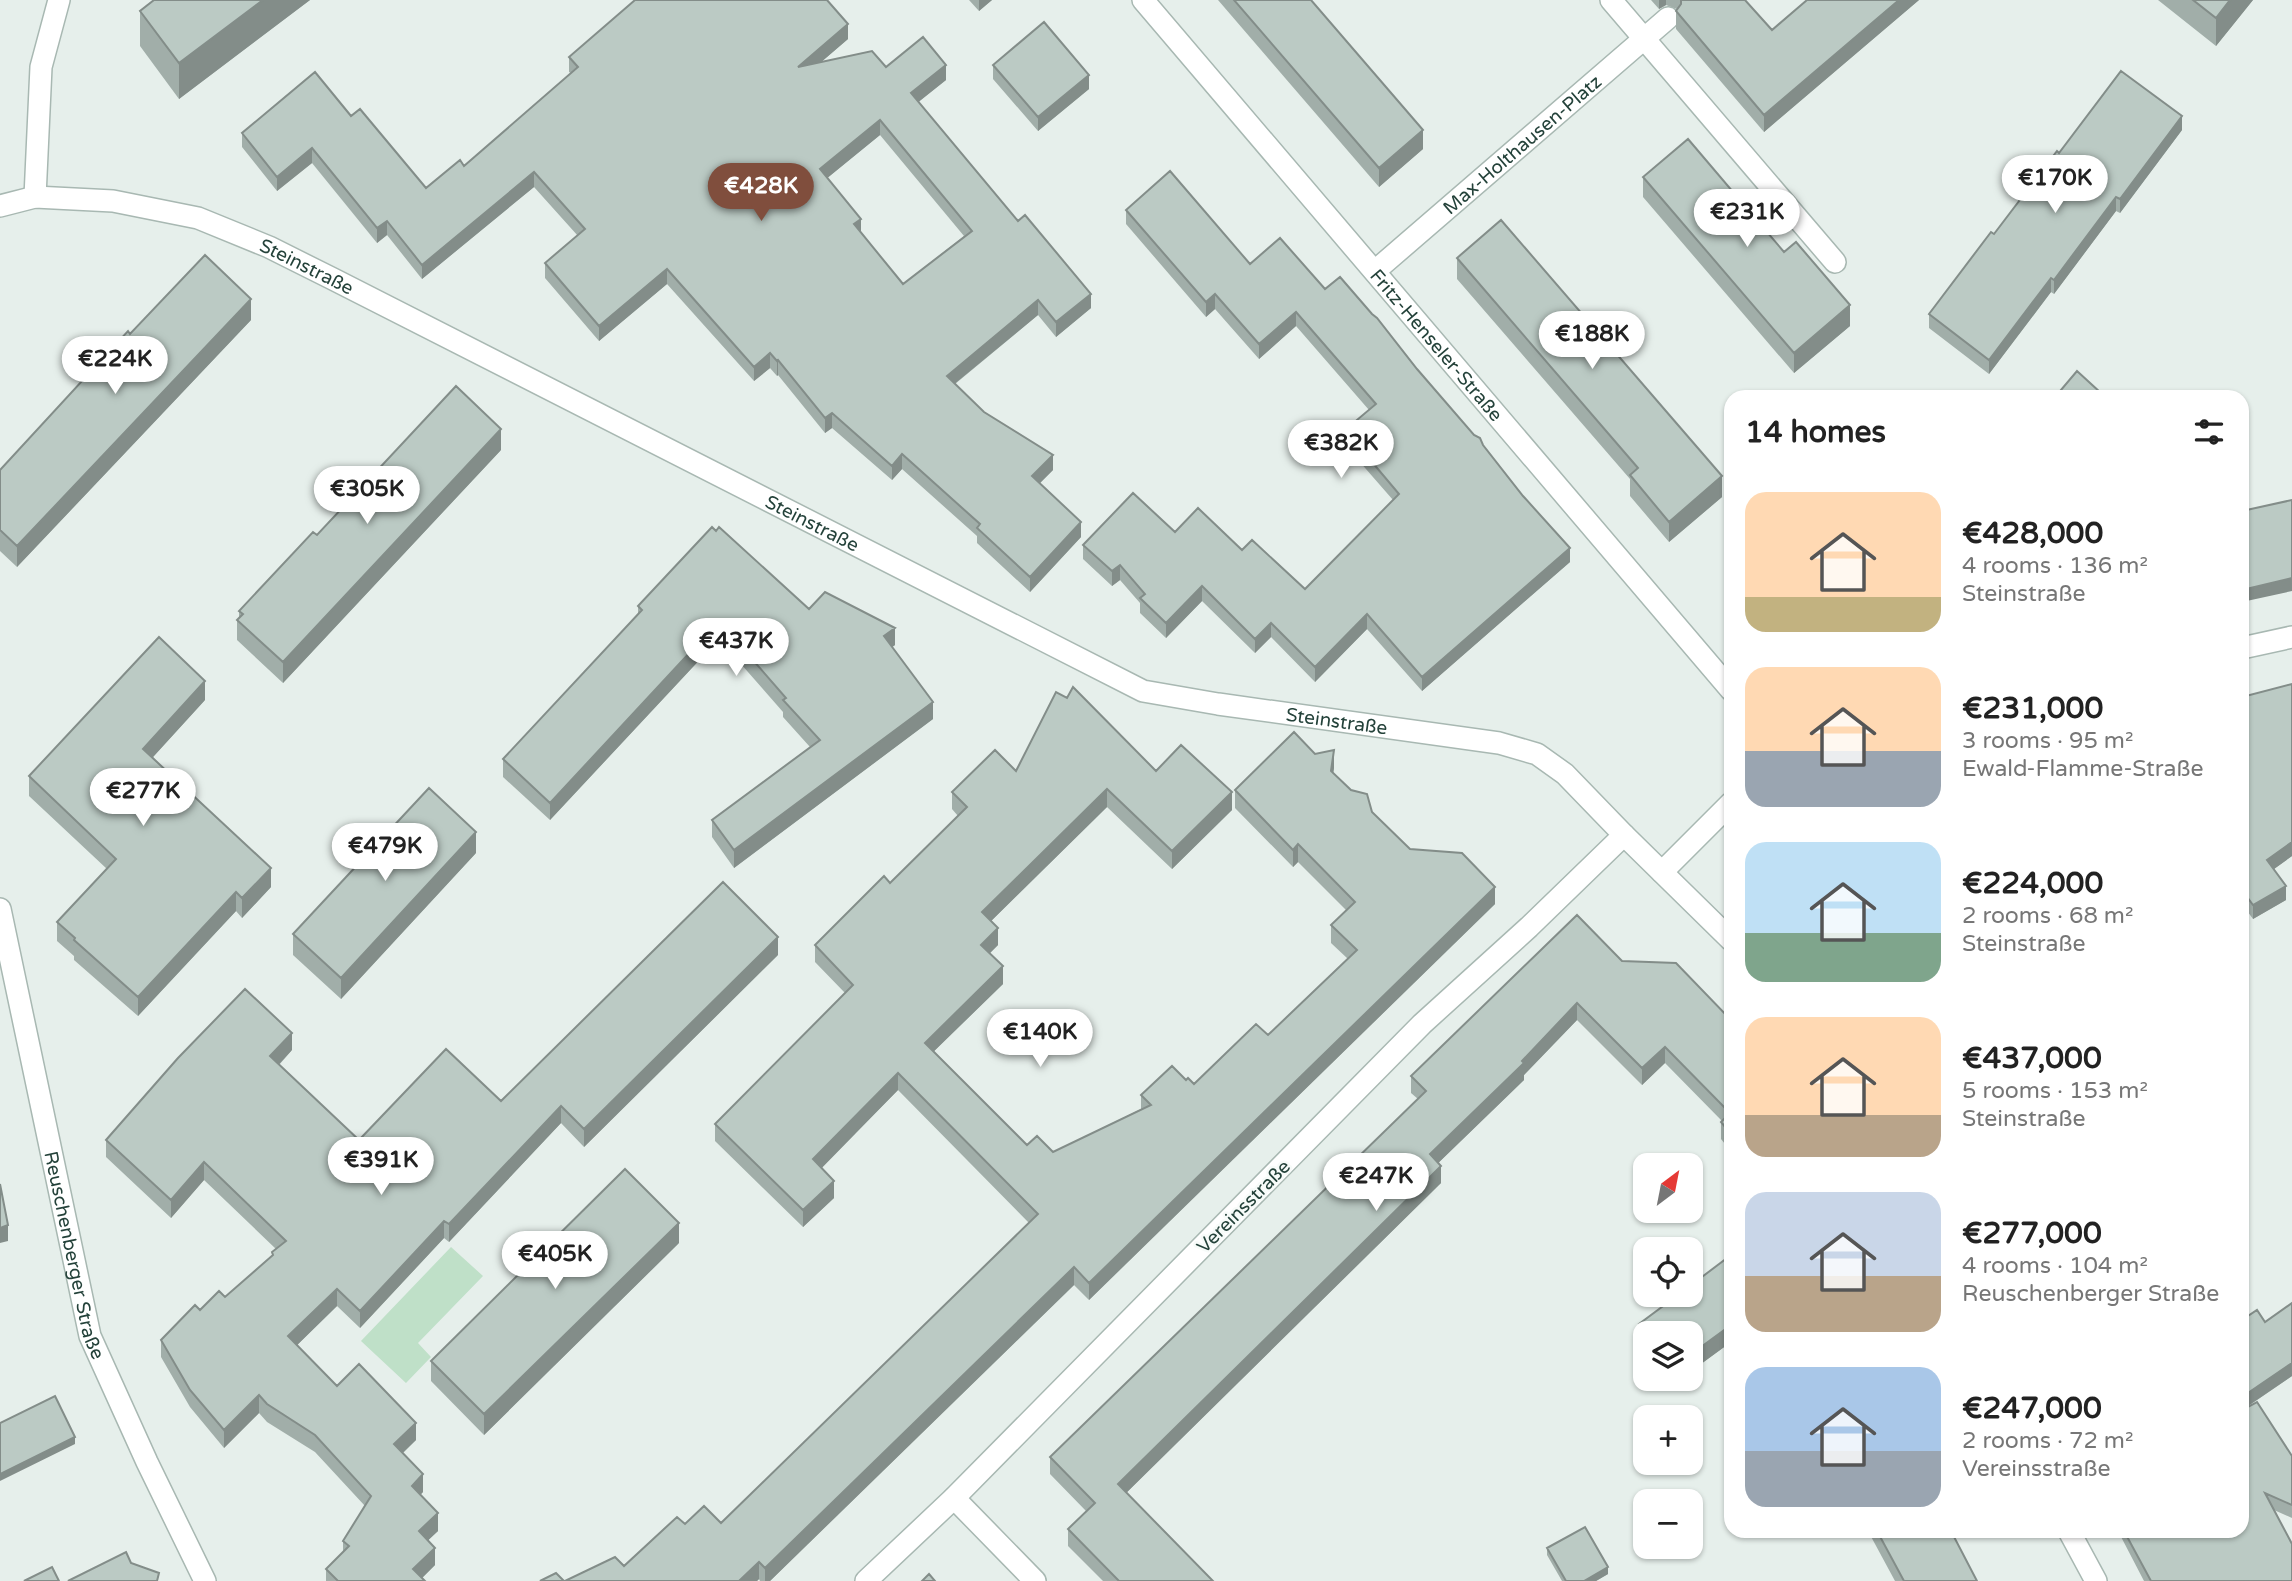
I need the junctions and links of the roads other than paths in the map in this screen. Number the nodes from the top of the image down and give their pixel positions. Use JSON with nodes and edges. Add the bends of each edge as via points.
{"nodes":[{"id":1,"x":60,"y":0,"type":"edge"},
{"id":2,"x":1143,"y":0,"type":"edge"},
{"id":3,"x":1611,"y":0,"type":"edge"},
{"id":4,"x":1668,"y":18,"type":"dead end"},
{"id":5,"x":1645,"y":39,"type":"junction"},
{"id":6,"x":35,"y":197,"type":"junction"},
{"id":7,"x":0,"y":206,"type":"edge"},
{"id":8,"x":1835,"y":262,"type":"dead end"},
{"id":9,"x":1376,"y":271,"type":"junction"},
{"id":10,"x":2292,"y":636,"type":"edge"},
{"id":11,"x":2249,"y":646,"type":"edge"},
{"id":12,"x":1724,"y":682,"type":"edge"},
{"id":13,"x":1724,"y":810,"type":"edge"},
{"id":14,"x":1624,"y":835,"type":"junction"},
{"id":15,"x":1662,"y":872,"type":"junction"},
{"id":16,"x":0,"y":909,"type":"edge"},
{"id":17,"x":1724,"y":933,"type":"edge"},
{"id":18,"x":954,"y":1499,"type":"junction"},
{"id":19,"x":2073,"y":1538,"type":"edge"},
{"id":20,"x":205,"y":1581,"type":"edge"},
{"id":21,"x":866,"y":1581,"type":"edge"},
{"id":22,"x":1035,"y":1581,"type":"edge"},
{"id":23,"x":2096,"y":1581,"type":"edge"}],
"edges":[{"from":1,"to":6,"type":"street","via":[[41,67]]},
{"from":2,"to":9,"type":"street","name":"Fritz-Henseler-Straße"},
{"from":3,"to":5,"type":"street"},
{"from":4,"to":5,"type":"street","name":"Max-Holthausen-Platz"},
{"from":5,"to":8,"type":"street"},
{"from":5,"to":9,"type":"street","name":"Max-Holthausen-Platz"},
{"from":6,"to":7,"type":"street","name":"Steinstraße"},
{"from":6,"to":14,"type":"street","name":"Steinstraße","via":[[113,201],[198,218],[269,247],[1143,691],[1499,743],[1537,754],[1564,774]]},
{"from":9,"to":12,"type":"street","name":"Fritz-Henseler-Straße"},
{"from":10,"to":11,"type":"street"},
{"from":13,"to":15,"type":"street"},
{"from":14,"to":15,"type":"street","name":"Steinstraße"},
{"from":14,"to":18,"type":"street","name":"Vereinsstraße","via":[[1422,1024]]},
{"from":15,"to":17,"type":"street","name":"Steinstraße"},
{"from":16,"to":20,"type":"street","name":"Reuschenberger Straße","via":[[90,1336]]},
{"from":18,"to":21,"type":"street","name":"Vereinsstraße"},
{"from":18,"to":22,"type":"street"},
{"from":19,"to":23,"type":"street"}]}
